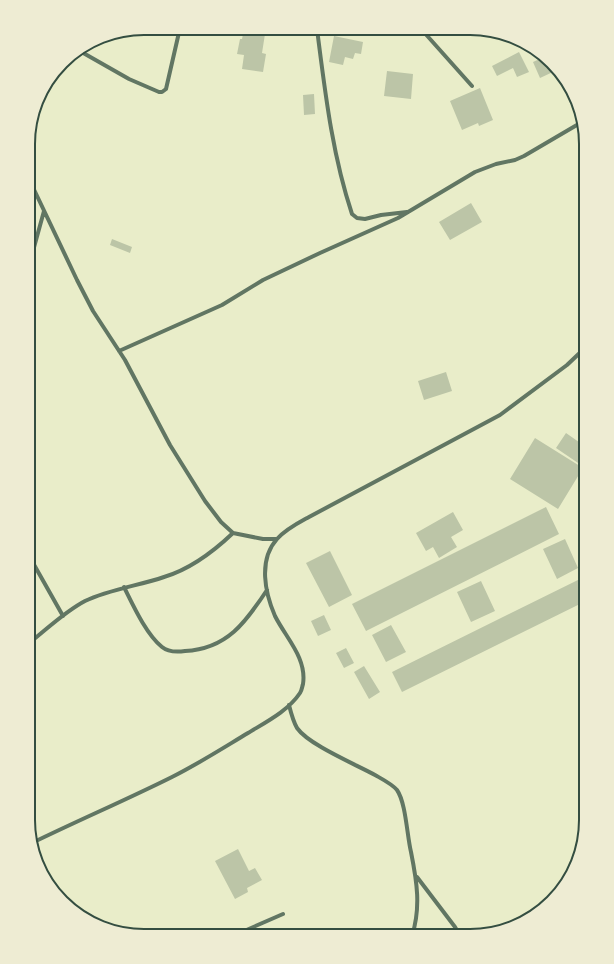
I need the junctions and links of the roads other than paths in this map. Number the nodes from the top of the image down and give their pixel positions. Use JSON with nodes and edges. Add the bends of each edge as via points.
{"nodes":[{"id":1,"x":178,"y":35,"type":"edge"},
{"id":2,"x":318,"y":35,"type":"edge"},
{"id":3,"x":426,"y":35,"type":"edge"},
{"id":4,"x":84,"y":53,"type":"edge"},
{"id":5,"x":472,"y":86,"type":"dead end"},
{"id":6,"x":577,"y":125,"type":"edge"},
{"id":7,"x":35,"y":192,"type":"edge"},
{"id":8,"x":44,"y":211,"type":"junction"},
{"id":9,"x":410,"y":211,"type":"junction"},
{"id":10,"x":35,"y":244,"type":"edge"},
{"id":11,"x":119,"y":351,"type":"junction"},
{"id":12,"x":579,"y":353,"type":"edge"},
{"id":13,"x":234,"y":534,"type":"junction"},
{"id":14,"x":277,"y":539,"type":"junction"},
{"id":15,"x":35,"y":566,"type":"edge"},
{"id":16,"x":124,"y":587,"type":"junction"},
{"id":17,"x":267,"y":590,"type":"junction"},
{"id":18,"x":63,"y":616,"type":"junction"},
{"id":19,"x":35,"y":638,"type":"edge"},
{"id":20,"x":289,"y":705,"type":"junction"},
{"id":21,"x":37,"y":841,"type":"edge"},
{"id":22,"x":416,"y":876,"type":"junction"},
{"id":23,"x":283,"y":914,"type":"dead end"},
{"id":24,"x":249,"y":929,"type":"edge"},
{"id":25,"x":414,"y":929,"type":"edge"},
{"id":26,"x":456,"y":929,"type":"edge"}],
"edges":[{"from":1,"to":4,"type":"street","via":[[166,89],[162,92],[129,79]]},
{"from":2,"to":9,"type":"street","via":[[329,120],[352,214],[365,219]]},
{"from":3,"to":5,"type":"street"},
{"from":6,"to":9,"type":"street","via":[[524,156],[475,172]]},
{"from":7,"to":8,"type":"street"},
{"from":8,"to":10,"type":"street"},
{"from":8,"to":11,"type":"street","via":[[83,292]]},
{"from":9,"to":11,"type":"street","via":[[282,270],[222,304]]},
{"from":11,"to":13,"type":"street","via":[[187,473],[204,500]]},
{"from":12,"to":14,"type":"street","via":[[500,415],[309,516]]},
{"from":13,"to":14,"type":"street"},
{"from":13,"to":16,"type":"street","via":[[187,568],[163,578]]},
{"from":14,"to":17,"type":"street","via":[[267,554],[264,568]]},
{"from":15,"to":18,"type":"street"},
{"from":16,"to":17,"type":"street","via":[[139,617],[162,647],[179,652],[198,651],[218,644],[230,636],[254,610]]},
{"from":16,"to":18,"type":"street","via":[[84,601]]},
{"from":17,"to":20,"type":"street","via":[[275,616],[302,664],[304,676],[301,692]]},
{"from":18,"to":19,"type":"street"},
{"from":20,"to":21,"type":"street","via":[[238,740],[173,776]]},
{"from":20,"to":22,"type":"street","via":[[297,728],[305,736],[383,779],[397,790],[403,807]]},
{"from":22,"to":25,"type":"street","via":[[418,899]]},
{"from":22,"to":26,"type":"street"},
{"from":23,"to":24,"type":"street"}]}
